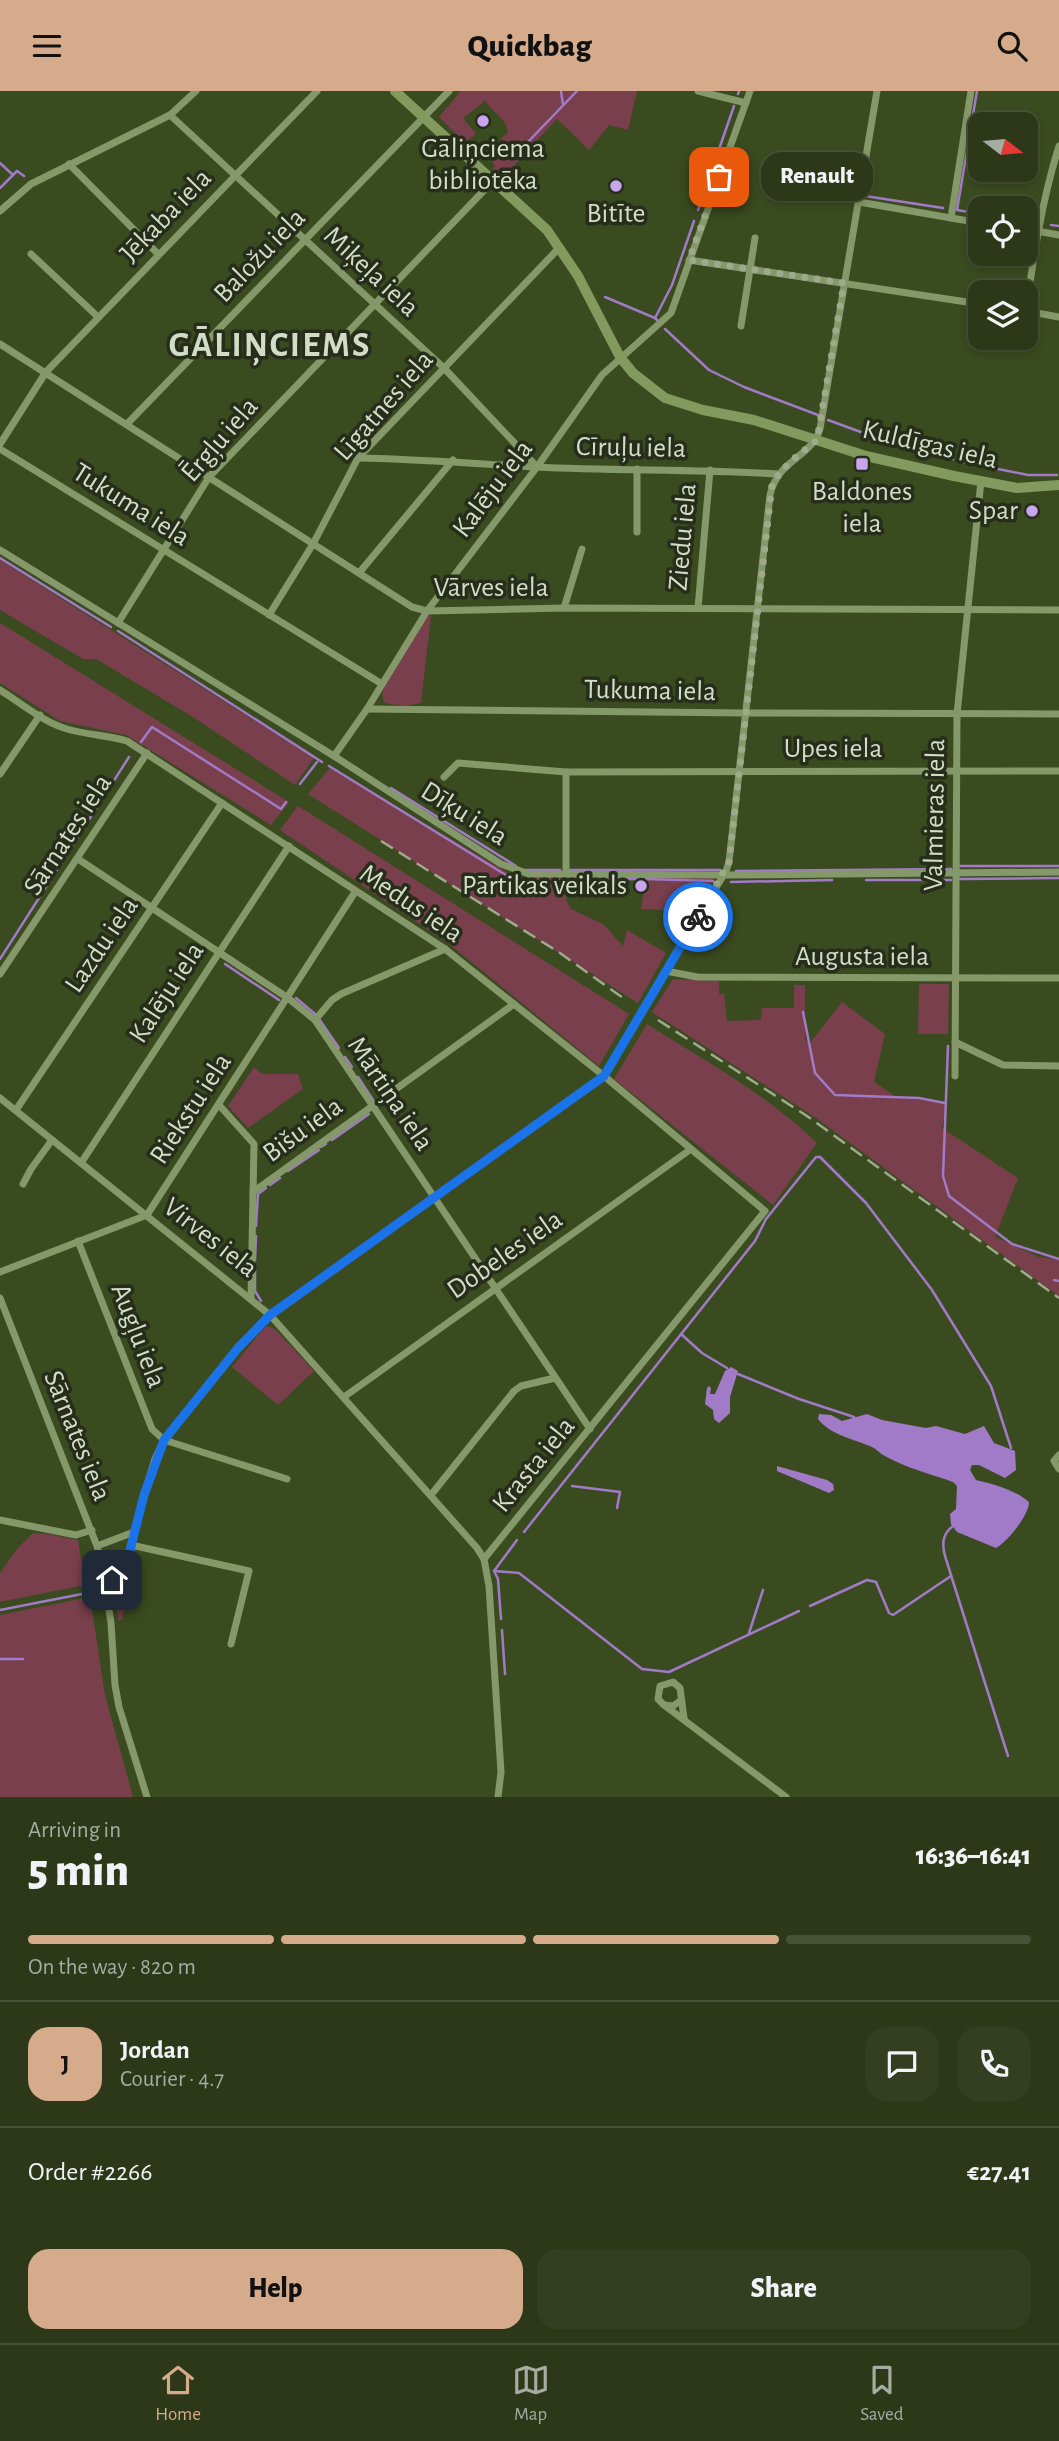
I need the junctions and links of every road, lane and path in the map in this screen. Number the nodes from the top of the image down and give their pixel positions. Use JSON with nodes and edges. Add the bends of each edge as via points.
{"nodes":[{"id":1,"x":196,"y":91,"type":"edge"},
{"id":2,"x":317,"y":91,"type":"edge"},
{"id":3,"x":396,"y":91,"type":"edge"},
{"id":4,"x":449,"y":91,"type":"edge"},
{"id":5,"x":698,"y":91,"type":"edge"},
{"id":6,"x":750,"y":91,"type":"edge"},
{"id":7,"x":877,"y":91,"type":"edge"},
{"id":8,"x":971,"y":91,"type":"edge"},
{"id":9,"x":746,"y":103,"type":"junction"},
{"id":10,"x":170,"y":115,"type":"junction"},
{"id":11,"x":424,"y":118,"type":"junction"},
{"id":12,"x":1059,"y":146,"type":"edge"},
{"id":13,"x":69,"y":164,"type":"junction"},
{"id":14,"x":235,"y":175,"type":"junction"},
{"id":15,"x":493,"y":181,"type":"junction"},
{"id":16,"x":859,"y":202,"type":"junction"},
{"id":17,"x":0,"y":211,"type":"edge"},
{"id":18,"x":951,"y":218,"type":"junction"},
{"id":19,"x":968,"y":221,"type":"edge"},
{"id":20,"x":1038,"y":226,"type":"edge"},
{"id":21,"x":1038,"y":231,"type":"edge"},
{"id":22,"x":1059,"y":235,"type":"edge"},
{"id":23,"x":755,"y":238,"type":"dead end"},
{"id":24,"x":305,"y":240,"type":"junction"},
{"id":25,"x":560,"y":247,"type":"junction"},
{"id":26,"x":31,"y":254,"type":"dead end"},
{"id":27,"x":158,"y":254,"type":"junction"},
{"id":28,"x":689,"y":260,"type":"junction"},
{"id":29,"x":751,"y":269,"type":"junction"},
{"id":30,"x":844,"y":283,"type":"junction"},
{"id":31,"x":968,"y":302,"type":"edge"},
{"id":32,"x":374,"y":305,"type":"junction"},
{"id":33,"x":1038,"y":313,"type":"edge"},
{"id":34,"x":97,"y":316,"type":"junction"},
{"id":35,"x":1059,"y":317,"type":"edge"},
{"id":36,"x":741,"y":326,"type":"dead end"},
{"id":37,"x":0,"y":344,"type":"edge"},
{"id":38,"x":620,"y":357,"type":"junction"},
{"id":39,"x":444,"y":368,"type":"junction"},
{"id":40,"x":46,"y":372,"type":"junction"},
{"id":41,"x":127,"y":424,"type":"junction"},
{"id":42,"x":817,"y":440,"type":"junction"},
{"id":43,"x":0,"y":447,"type":"edge"},
{"id":44,"x":358,"y":458,"type":"junction"},
{"id":45,"x":453,"y":460,"type":"junction"},
{"id":46,"x":537,"y":467,"type":"junction"},
{"id":47,"x":637,"y":469,"type":"junction"},
{"id":48,"x":710,"y":470,"type":"junction"},
{"id":49,"x":778,"y":474,"type":"junction"},
{"id":50,"x":209,"y":477,"type":"junction"},
{"id":51,"x":981,"y":481,"type":"junction"},
{"id":52,"x":1059,"y":485,"type":"edge"},
{"id":53,"x":637,"y":532,"type":"dead end"},
{"id":54,"x":313,"y":544,"type":"junction"},
{"id":55,"x":582,"y":549,"type":"dead end"},
{"id":56,"x":0,"y":550,"type":"edge"},
{"id":57,"x":163,"y":550,"type":"junction"},
{"id":58,"x":359,"y":573,"type":"junction"},
{"id":59,"x":564,"y":608,"type":"junction"},
{"id":60,"x":698,"y":608,"type":"junction"},
{"id":61,"x":968,"y":609,"type":"junction"},
{"id":62,"x":758,"y":610,"type":"junction"},
{"id":63,"x":1059,"y":610,"type":"edge"},
{"id":64,"x":427,"y":611,"type":"junction"},
{"id":65,"x":270,"y":615,"type":"junction"},
{"id":66,"x":118,"y":623,"type":"junction"},
{"id":67,"x":382,"y":684,"type":"junction"},
{"id":68,"x":0,"y":690,"type":"edge"},
{"id":69,"x":367,"y":709,"type":"junction"},
{"id":70,"x":746,"y":713,"type":"junction"},
{"id":71,"x":957,"y":714,"type":"junction"},
{"id":72,"x":1059,"y":714,"type":"edge"},
{"id":73,"x":40,"y":715,"type":"junction"},
{"id":74,"x":147,"y":753,"type":"junction"},
{"id":75,"x":334,"y":756,"type":"junction"},
{"id":76,"x":739,"y":770,"type":"junction"},
{"id":77,"x":957,"y":771,"type":"junction"},
{"id":78,"x":1059,"y":771,"type":"edge"},
{"id":79,"x":566,"y":772,"type":"junction"},
{"id":80,"x":0,"y":774,"type":"edge"},
{"id":81,"x":444,"y":777,"type":"dead end"},
{"id":82,"x":222,"y":803,"type":"junction"},
{"id":83,"x":289,"y":846,"type":"junction"},
{"id":84,"x":78,"y":859,"type":"junction"},
{"id":85,"x":1059,"y":872,"type":"edge"},
{"id":86,"x":566,"y":873,"type":"junction"},
{"id":87,"x":955,"y":874,"type":"junction"},
{"id":88,"x":723,"y":876,"type":"junction"},
{"id":89,"x":355,"y":892,"type":"junction"},
{"id":90,"x":152,"y":908,"type":"junction"},
{"id":91,"x":445,"y":949,"type":"junction"},
{"id":92,"x":219,"y":953,"type":"junction"},
{"id":93,"x":666,"y":971,"type":"junction"},
{"id":94,"x":0,"y":974,"type":"edge"},
{"id":95,"x":955,"y":978,"type":"junction"},
{"id":96,"x":1059,"y":978,"type":"edge"},
{"id":97,"x":288,"y":998,"type":"junction"},
{"id":98,"x":514,"y":1004,"type":"junction"},
{"id":99,"x":315,"y":1020,"type":"junction"},
{"id":100,"x":955,"y":1042,"type":"junction"},
{"id":101,"x":1059,"y":1066,"type":"edge"},
{"id":102,"x":604,"y":1076,"type":"junction"},
{"id":103,"x":955,"y":1076,"type":"dead end"},
{"id":104,"x":0,"y":1098,"type":"edge"},
{"id":105,"x":219,"y":1105,"type":"junction"},
{"id":106,"x":373,"y":1105,"type":"junction"},
{"id":107,"x":16,"y":1110,"type":"junction"},
{"id":108,"x":52,"y":1140,"type":"junction"},
{"id":109,"x":691,"y":1149,"type":"junction"},
{"id":110,"x":81,"y":1163,"type":"junction"},
{"id":111,"x":23,"y":1184,"type":"dead end"},
{"id":112,"x":253,"y":1192,"type":"junction"},
{"id":113,"x":433,"y":1198,"type":"junction"},
{"id":114,"x":765,"y":1211,"type":"joint"},
{"id":115,"x":147,"y":1215,"type":"junction"},
{"id":116,"x":78,"y":1241,"type":"junction"},
{"id":117,"x":0,"y":1272,"type":"edge"},
{"id":118,"x":494,"y":1288,"type":"junction"},
{"id":119,"x":0,"y":1298,"type":"edge"},
{"id":120,"x":251,"y":1298,"type":"junction"},
{"id":121,"x":270,"y":1315,"type":"junction"},
{"id":122,"x":555,"y":1378,"type":"junction"},
{"id":123,"x":344,"y":1397,"type":"junction"},
{"id":124,"x":590,"y":1429,"type":"junction"},
{"id":125,"x":164,"y":1440,"type":"junction"},
{"id":126,"x":1059,"y":1455,"type":"edge"},
{"id":127,"x":1059,"y":1469,"type":"edge"},
{"id":128,"x":287,"y":1479,"type":"dead end"},
{"id":129,"x":431,"y":1495,"type":"junction"},
{"id":130,"x":0,"y":1520,"type":"edge"},
{"id":131,"x":92,"y":1530,"type":"junction"},
{"id":132,"x":134,"y":1532,"type":"junction"},
{"id":133,"x":131,"y":1545,"type":"junction"},
{"id":134,"x":97,"y":1546,"type":"junction"},
{"id":135,"x":484,"y":1559,"type":"junction"},
{"id":136,"x":105,"y":1581,"type":"junction"},
{"id":137,"x":231,"y":1644,"type":"dead end"},
{"id":138,"x":680,"y":1700,"type":"junction"},
{"id":139,"x":664,"y":1705,"type":"junction"},
{"id":140,"x":684,"y":1719,"type":"junction"},
{"id":141,"x":148,"y":1797,"type":"edge"},
{"id":142,"x":498,"y":1797,"type":"edge"},
{"id":143,"x":786,"y":1797,"type":"edge"}],
"edges":[{"from":1,"to":10,"type":"street"},
{"from":2,"to":14,"type":"street","name":"Jēkaba iela"},
{"from":3,"to":11,"type":"street","name":"Kuldīgas iela"},
{"from":4,"to":11,"type":"street","name":"Baložu iela"},
{"from":5,"to":9,"type":"street"},
{"from":6,"to":9,"type":"street","name":"Kalēju iela"},
{"from":7,"to":16,"type":"street"},
{"from":8,"to":18,"type":"street"},
{"from":9,"to":28,"type":"street","name":"Kalēju iela"},
{"from":10,"to":13,"type":"street"},
{"from":10,"to":14,"type":"street","name":"Miķeļa iela"},
{"from":11,"to":15,"type":"street","name":"Kuldīgas iela"},
{"from":11,"to":24,"type":"street","name":"Baložu iela"},
{"from":12,"to":20,"type":"street"},
{"from":13,"to":17,"type":"street","via":[[31,184]]},
{"from":13,"to":27,"type":"street"},
{"from":14,"to":24,"type":"street","name":"Miķeļa iela"},
{"from":14,"to":27,"type":"street","name":"Jēkaba iela"},
{"from":15,"to":25,"type":"street","name":"Kuldīgas iela"},
{"from":15,"to":32,"type":"street","name":"Ērgļu iela"},
{"from":16,"to":18,"type":"street"},
{"from":16,"to":30,"type":"street"},
{"from":18,"to":19,"type":"street"},
{"from":21,"to":22,"type":"street"},
{"from":23,"to":29,"type":"street"},
{"from":24,"to":32,"type":"street","name":"Miķeļa iela"},
{"from":24,"to":41,"type":"street","name":"Baložu iela"},
{"from":25,"to":38,"type":"street","name":"Kuldīgas iela"},
{"from":25,"to":39,"type":"street","name":"Līgatnes iela"},
{"from":26,"to":34,"type":"street"},
{"from":27,"to":34,"type":"street","name":"Jēkaba iela"},
{"from":28,"to":29,"type":"street"},
{"from":28,"to":38,"type":"street","name":"Kalēju iela","via":[[671,313]]},
{"from":29,"to":30,"type":"street"},
{"from":29,"to":36,"type":"street"},
{"from":30,"to":31,"type":"street"},
{"from":30,"to":42,"type":"street"},
{"from":32,"to":39,"type":"street","name":"Miķeļa iela"},
{"from":32,"to":50,"type":"street","name":"Ērgļu iela"},
{"from":33,"to":35,"type":"street"},
{"from":34,"to":40,"type":"street","name":"Jēkaba iela"},
{"from":37,"to":40,"type":"street","name":"Vārves iela"},
{"from":38,"to":42,"type":"street","name":"Kuldīgas iela","via":[[665,398]]},
{"from":38,"to":46,"type":"street","name":"Kalēju iela","via":[[602,375]]},
{"from":39,"to":44,"type":"street","name":"Līgatnes iela"},
{"from":39,"to":46,"type":"street","name":"Miķeļa iela"},
{"from":40,"to":41,"type":"street","name":"Vārves iela"},
{"from":40,"to":43,"type":"street","name":"Jēkaba iela"},
{"from":41,"to":50,"type":"street","name":"Vārves iela"},
{"from":42,"to":49,"type":"street"},
{"from":42,"to":51,"type":"street","name":"Kuldīgas iela","via":[[866,456]]},
{"from":43,"to":57,"type":"street","name":"Tukuma iela"},
{"from":44,"to":45,"type":"street","name":"Cīruļu iela"},
{"from":44,"to":54,"type":"street","name":"Līgatnes iela"},
{"from":45,"to":46,"type":"street","name":"Cīruļu iela"},
{"from":45,"to":58,"type":"street"},
{"from":46,"to":47,"type":"street","name":"Cīruļu iela"},
{"from":46,"to":64,"type":"street","name":"Kalēju iela"},
{"from":47,"to":48,"type":"street","name":"Cīruļu iela"},
{"from":47,"to":53,"type":"street"},
{"from":48,"to":49,"type":"street","name":"Cīruļu iela"},
{"from":48,"to":60,"type":"street","name":"Ziedu iela"},
{"from":49,"to":62,"type":"street","via":[[770,495]]},
{"from":50,"to":54,"type":"street","name":"Vārves iela"},
{"from":50,"to":57,"type":"street","name":"Ērgļu iela"},
{"from":51,"to":52,"type":"street","name":"Kuldīgas iela","via":[[1017,488]]},
{"from":51,"to":61,"type":"street","name":"Valmieras iela"},
{"from":54,"to":58,"type":"street","name":"Vārves iela"},
{"from":54,"to":65,"type":"street","name":"Līgatnes iela"},
{"from":55,"to":59,"type":"street"},
{"from":56,"to":66,"type":"street","name":"Dīķu iela"},
{"from":57,"to":65,"type":"street","name":"Tukuma iela"},
{"from":57,"to":66,"type":"street","name":"Ērgļu iela"},
{"from":58,"to":64,"type":"street","name":"Vārves iela","via":[[412,607]]},
{"from":59,"to":60,"type":"street","name":"Vārves iela"},
{"from":59,"to":64,"type":"street","name":"Vārves iela"},
{"from":60,"to":62,"type":"street","name":"Vārves iela"},
{"from":61,"to":62,"type":"street","name":"Vārves iela"},
{"from":61,"to":63,"type":"street","name":"Vārves iela"},
{"from":61,"to":71,"type":"street","name":"Valmieras iela"},
{"from":62,"to":70,"type":"street"},
{"from":64,"to":67,"type":"street","name":"Kalēju iela"},
{"from":65,"to":67,"type":"street","name":"Tukuma iela"},
{"from":66,"to":75,"type":"street","name":"Dīķu iela"},
{"from":67,"to":69,"type":"street","name":"Kalēju iela"},
{"from":68,"to":73,"type":"street","name":"Medus iela"},
{"from":69,"to":70,"type":"street","name":"Tukuma iela"},
{"from":69,"to":75,"type":"street","name":"Kalēju iela"},
{"from":70,"to":71,"type":"street","name":"Tukuma iela"},
{"from":70,"to":76,"type":"street"},
{"from":71,"to":72,"type":"street","name":"Tukuma iela"},
{"from":71,"to":77,"type":"street","name":"Valmieras iela"},
{"from":73,"to":74,"type":"street","name":"Medus iela","via":[[66,729],[127,741]]},
{"from":73,"to":80,"type":"street"},
{"from":74,"to":82,"type":"street","name":"Medus iela"},
{"from":74,"to":84,"type":"street","name":"Sārnates iela"},
{"from":75,"to":86,"type":"street","name":"Dīķu iela","via":[[501,864],[529,874]]},
{"from":76,"to":77,"type":"street","name":"Upes iela"},
{"from":76,"to":79,"type":"street","name":"Upes iela"},
{"from":76,"to":88,"type":"street","via":[[729,862]]},
{"from":77,"to":78,"type":"street","name":"Upes iela"},
{"from":77,"to":87,"type":"street","name":"Valmieras iela"},
{"from":79,"to":81,"type":"street","name":"Upes iela","via":[[458,763]]},
{"from":79,"to":86,"type":"street"},
{"from":82,"to":83,"type":"street","name":"Medus iela"},
{"from":82,"to":90,"type":"street","name":"Lazdu iela"},
{"from":83,"to":89,"type":"street","name":"Medus iela"},
{"from":83,"to":92,"type":"street","name":"Kalēju iela"},
{"from":84,"to":90,"type":"street","name":"Mārtiņa iela"},
{"from":84,"to":94,"type":"street","name":"Sārnates iela"},
{"from":85,"to":87,"type":"street","name":"Dīķu iela"},
{"from":86,"to":88,"type":"street","name":"Dīķu iela"},
{"from":87,"to":88,"type":"street","name":"Dīķu iela"},
{"from":87,"to":95,"type":"street","name":"Valmieras iela"},
{"from":88,"to":93,"type":"street"},
{"from":89,"to":91,"type":"street","name":"Medus iela"},
{"from":89,"to":97,"type":"street","name":"Riekstu iela"},
{"from":90,"to":92,"type":"street","name":"Mārtiņa iela"},
{"from":90,"to":107,"type":"street","name":"Lazdu iela"},
{"from":91,"to":98,"type":"street","name":"Medus iela"},
{"from":91,"to":99,"type":"street","via":[[341,994]]},
{"from":92,"to":97,"type":"street","name":"Mārtiņa iela"},
{"from":92,"to":110,"type":"street","name":"Kalēju iela"},
{"from":93,"to":95,"type":"street","name":"Augusta iela","via":[[698,977]]},
{"from":93,"to":102,"type":"street"},
{"from":95,"to":96,"type":"street","name":"Augusta iela"},
{"from":95,"to":100,"type":"street","name":"Valmieras iela"},
{"from":97,"to":99,"type":"street","name":"Mārtiņa iela"},
{"from":97,"to":105,"type":"street","name":"Riekstu iela"},
{"from":98,"to":102,"type":"street","name":"Medus iela"},
{"from":98,"to":106,"type":"street","name":"Bišu iela"},
{"from":99,"to":106,"type":"street","name":"Mārtiņa iela"},
{"from":100,"to":101,"type":"street","via":[[1003,1066]]},
{"from":100,"to":103,"type":"street","name":"Valmieras iela"},
{"from":102,"to":109,"type":"street","name":"Medus iela"},
{"from":102,"to":113,"type":"street"},
{"from":104,"to":107,"type":"street","name":"Virves iela"},
{"from":105,"to":112,"type":"street","via":[[254,1144]]},
{"from":105,"to":115,"type":"street","name":"Riekstu iela"},
{"from":106,"to":112,"type":"street","name":"Bišu iela"},
{"from":106,"to":113,"type":"street","name":"Mārtiņa iela"},
{"from":107,"to":108,"type":"street","name":"Virves iela"},
{"from":108,"to":110,"type":"street","name":"Virves iela"},
{"from":108,"to":111,"type":"street"},
{"from":109,"to":114,"type":"street","name":"Medus iela"},
{"from":109,"to":118,"type":"street","name":"Dobeles iela"},
{"from":110,"to":115,"type":"street","name":"Virves iela"},
{"from":112,"to":120,"type":"street"},
{"from":113,"to":118,"type":"street","name":"Mārtiņa iela"},
{"from":113,"to":121,"type":"street"},
{"from":114,"to":124,"type":"street","name":"Krasta iela"},
{"from":115,"to":116,"type":"street"},
{"from":115,"to":120,"type":"street","name":"Virves iela"},
{"from":116,"to":117,"type":"street"},
{"from":116,"to":125,"type":"street","name":"Augļu iela","via":[[152,1429]]},
{"from":118,"to":122,"type":"street","name":"Mārtiņa iela"},
{"from":118,"to":123,"type":"street","name":"Dobeles iela"},
{"from":119,"to":131,"type":"street","name":"Sārnates iela"},
{"from":120,"to":121,"type":"street","name":"Virves iela"},
{"from":121,"to":123,"type":"street","name":"Virves iela"},
{"from":121,"to":125,"type":"street"},
{"from":122,"to":124,"type":"street","name":"Mārtiņa iela"},
{"from":122,"to":129,"type":"street","via":[[514,1391]]},
{"from":123,"to":129,"type":"street","name":"Virves iela"},
{"from":124,"to":135,"type":"street","name":"Krasta iela"},
{"from":125,"to":128,"type":"street"},
{"from":125,"to":132,"type":"street"},
{"from":126,"to":127,"type":"street","via":[[1054,1461]]},
{"from":129,"to":135,"type":"street","name":"Virves iela"},
{"from":130,"to":131,"type":"street","via":[[76,1535]]},
{"from":131,"to":134,"type":"street","name":"Sārnates iela"},
{"from":132,"to":133,"type":"street"},
{"from":132,"to":134,"type":"street"},
{"from":133,"to":136,"type":"street","via":[[121,1576]]},
{"from":133,"to":137,"type":"street","via":[[248,1571]]},
{"from":134,"to":136,"type":"street","name":"Sārnates iela"},
{"from":135,"to":142,"type":"street","via":[[500,1758]]},
{"from":136,"to":141,"type":"street","name":"Sārnates iela","via":[[119,1707]]},
{"from":138,"to":139,"type":"street","via":[[673,1706]]},
{"from":138,"to":139,"type":"street","via":[[680,1688],[668,1682],[658,1690]]},
{"from":138,"to":140,"type":"street"},
{"from":139,"to":140,"type":"street"},
{"from":140,"to":143,"type":"street"}]}
